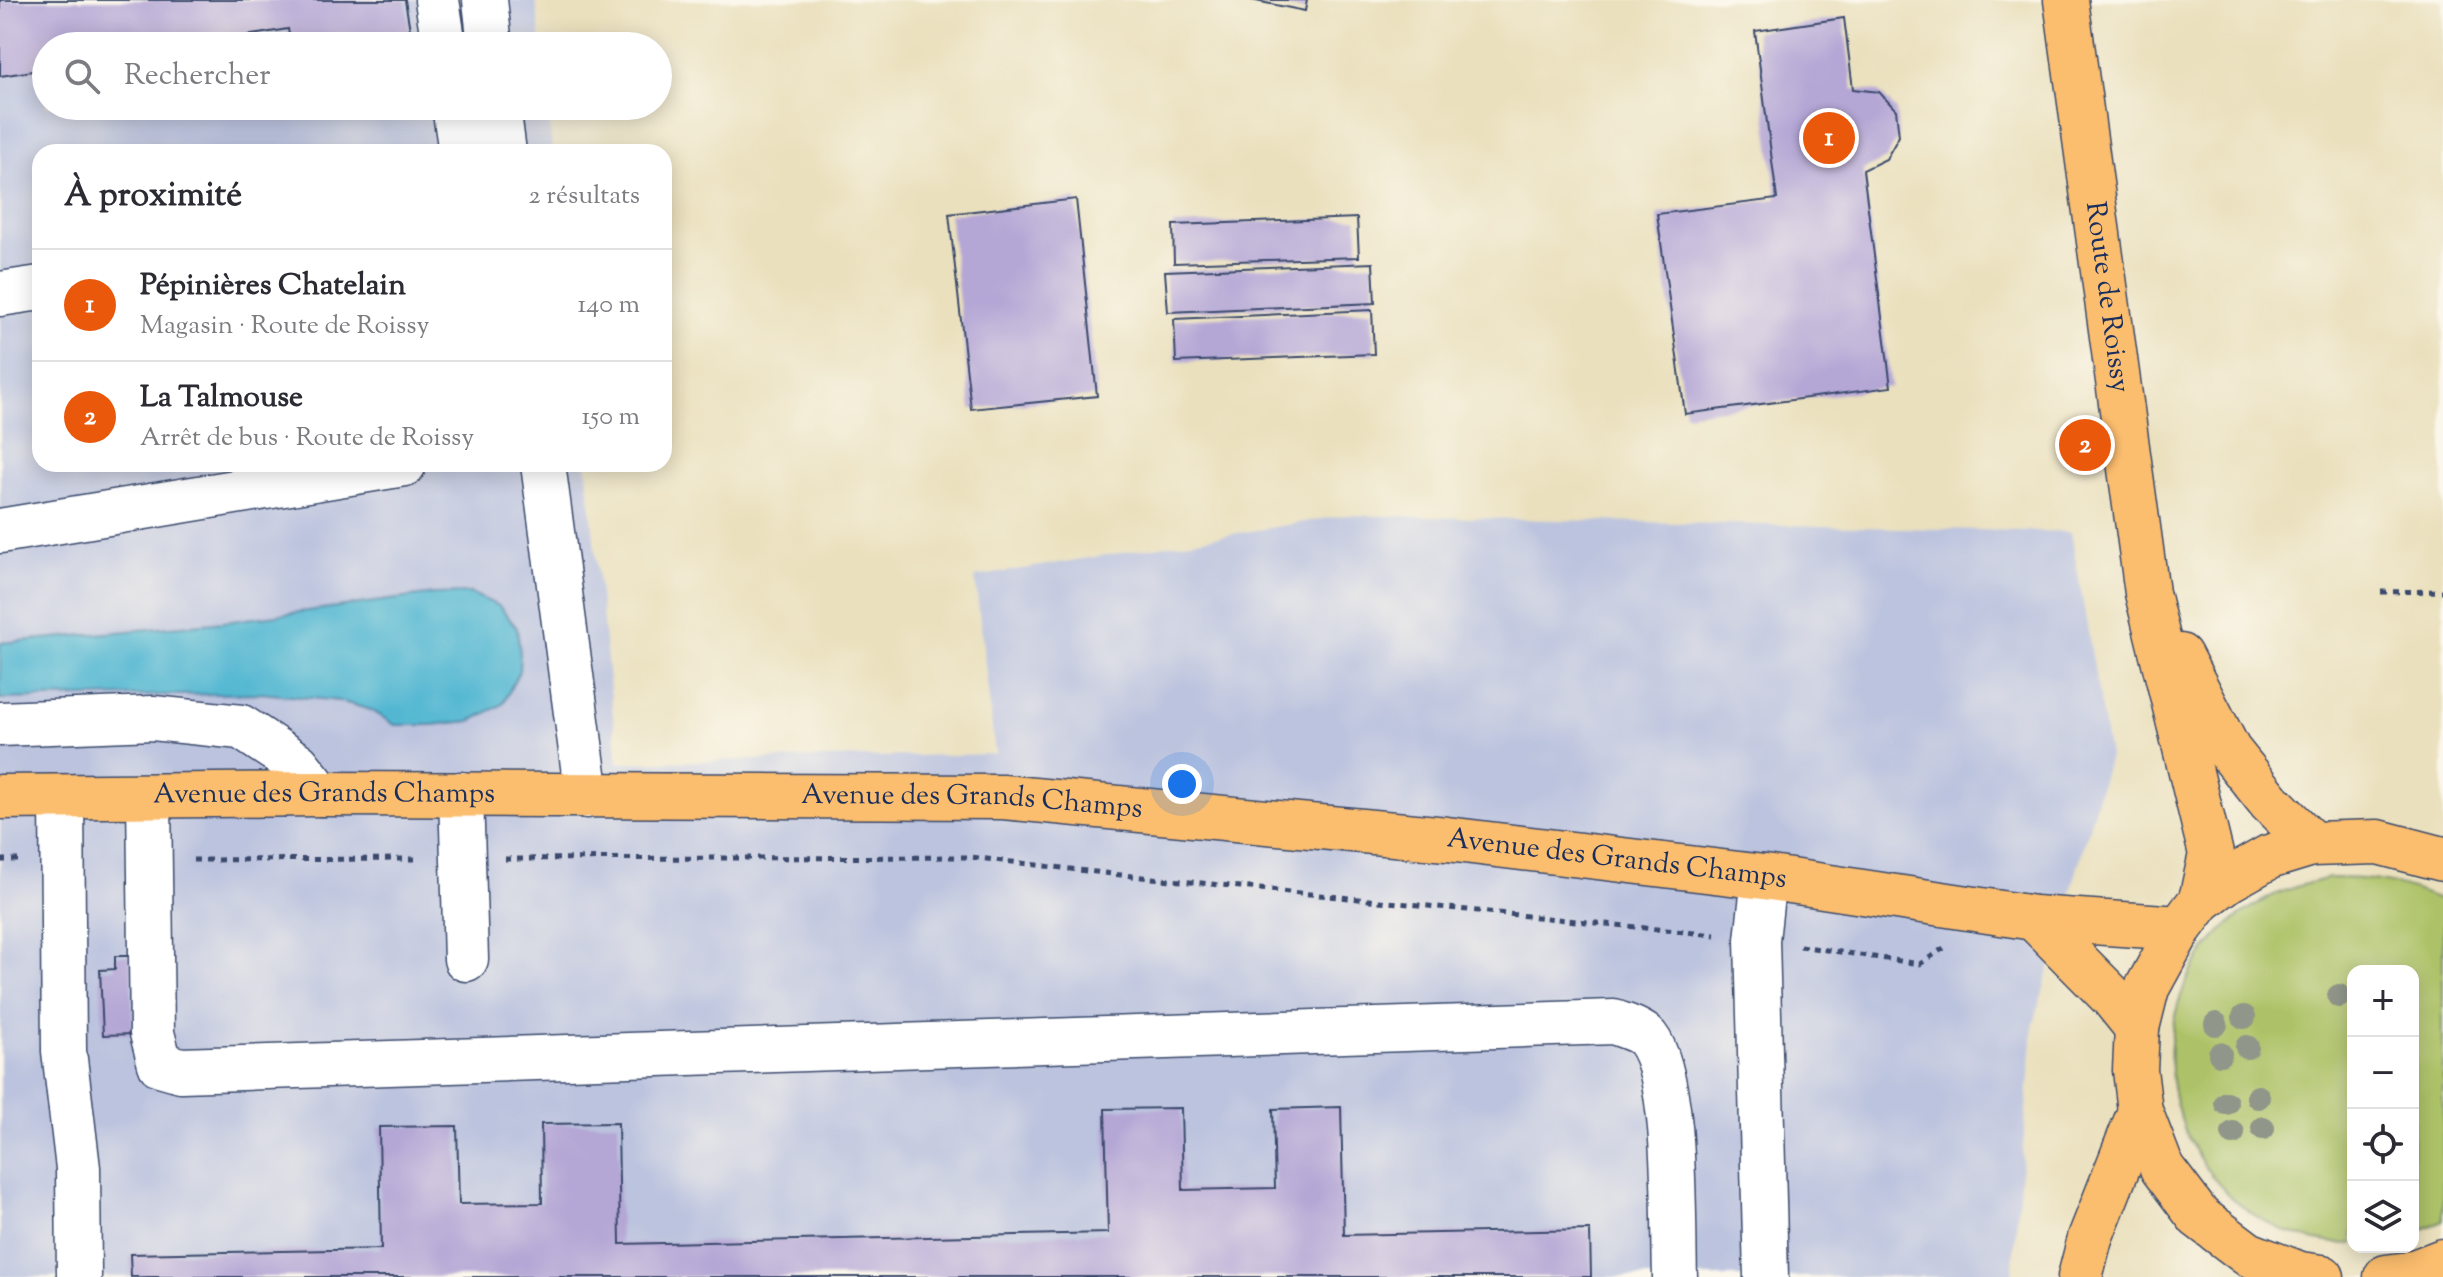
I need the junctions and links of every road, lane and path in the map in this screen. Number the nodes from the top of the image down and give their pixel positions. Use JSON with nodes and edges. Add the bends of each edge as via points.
{"nodes":[{"id":1,"x":437,"y":0,"type":"edge"},
{"id":2,"x":485,"y":0,"type":"edge"},
{"id":3,"x":2066,"y":0,"type":"edge"},
{"id":4,"x":442,"y":32,"type":"edge"},
{"id":5,"x":488,"y":32,"type":"edge"},
{"id":6,"x":456,"y":120,"type":"edge"},
{"id":7,"x":500,"y":120,"type":"edge"},
{"id":8,"x":460,"y":144,"type":"edge"},
{"id":9,"x":503,"y":144,"type":"edge"},
{"id":10,"x":32,"y":289,"type":"edge"},
{"id":11,"x":0,"y":294,"type":"edge"},
{"id":12,"x":356,"y":472,"type":"edge"},
{"id":13,"x":544,"y":472,"type":"edge"},
{"id":14,"x":0,"y":531,"type":"edge"},
{"id":15,"x":2443,"y":591,"type":"edge"},
{"id":16,"x":2381,"y":592,"type":"dead end"},
{"id":17,"x":2147,"y":593,"type":"junction"},
{"id":18,"x":0,"y":724,"type":"edge"},
{"id":19,"x":321,"y":794,"type":"junction"},
{"id":20,"x":461,"y":794,"type":"junction"},
{"id":21,"x":587,"y":796,"type":"junction"},
{"id":22,"x":0,"y":797,"type":"edge"},
{"id":23,"x":62,"y":797,"type":"junction"},
{"id":24,"x":149,"y":797,"type":"junction"},
{"id":25,"x":2312,"y":844,"type":"junction"},
{"id":26,"x":463,"y":859,"type":"junction"},
{"id":27,"x":2443,"y":859,"type":"edge"},
{"id":28,"x":0,"y":860,"type":"edge"},
{"id":29,"x":63,"y":860,"type":"junction"},
{"id":30,"x":151,"y":860,"type":"junction"},
{"id":31,"x":1764,"y":877,"type":"junction"},
{"id":32,"x":1961,"y":905,"type":"junction"},
{"id":33,"x":2191,"y":914,"type":"junction"},
{"id":34,"x":2034,"y":918,"type":"junction"},
{"id":35,"x":1757,"y":940,"type":"junction"},
{"id":36,"x":466,"y":959,"type":"dead end"},
{"id":37,"x":2137,"y":1028,"type":"junction"},
{"id":38,"x":2140,"y":1111,"type":"junction"},
{"id":39,"x":2443,"y":1261,"type":"edge"},
{"id":40,"x":2254,"y":1265,"type":"edge"},
{"id":41,"x":79,"y":1277,"type":"edge"},
{"id":42,"x":1675,"y":1277,"type":"edge"},
{"id":43,"x":1766,"y":1277,"type":"edge"},
{"id":44,"x":2080,"y":1277,"type":"edge"},
{"id":45,"x":2322,"y":1277,"type":"edge"},
{"id":46,"x":2386,"y":1277,"type":"edge"}],
"edges":[{"from":1,"to":4,"type":"lane"},
{"from":2,"to":5,"type":"lane"},
{"from":3,"to":17,"type":"main road","name":"Route de Roissy"},
{"from":6,"to":8,"type":"lane"},
{"from":7,"to":9,"type":"lane"},
{"from":10,"to":11,"type":"lane"},
{"from":12,"to":14,"type":"lane"},
{"from":13,"to":21,"type":"lane"},
{"from":15,"to":16,"type":"path"},
{"from":17,"to":25,"type":"main road","via":[[2229,751]]},
{"from":17,"to":33,"type":"main road","via":[[2211,854]]},
{"from":18,"to":19,"type":"lane","via":[[153,718],[241,727],[297,764]]},
{"from":19,"to":20,"type":"main road","name":"Avenue des Grands Champs"},
{"from":19,"to":24,"type":"main road","name":"Avenue des Grands Champs"},
{"from":20,"to":21,"type":"main road","name":"Avenue des Grands Champs"},
{"from":20,"to":26,"type":"lane"},
{"from":21,"to":31,"type":"main road","name":"Avenue des Grands Champs","via":[[1003,797],[1447,839]]},
{"from":22,"to":23,"type":"main road","name":"Avenue des Grands Champs"},
{"from":23,"to":24,"type":"main road","name":"Avenue des Grands Champs"},
{"from":23,"to":29,"type":"lane"},
{"from":24,"to":30,"type":"lane"},
{"from":25,"to":27,"type":"main road","via":[[2378,842]]},
{"from":25,"to":33,"type":"main road","via":[[2269,857],[2228,880]]},
{"from":26,"to":30,"type":"path"},
{"from":26,"to":35,"type":"path","via":[[970,857]]},
{"from":26,"to":36,"type":"lane"},
{"from":28,"to":29,"type":"path"},
{"from":29,"to":41,"type":"lane","via":[[64,1051],[78,1168]]},
{"from":30,"to":42,"type":"lane","via":[[152,1033],[160,1064],[181,1070],[1614,1022],[1645,1036],[1661,1063],[1672,1144]]},
{"from":31,"to":32,"type":"main road","name":"Avenue des Grands Champs"},
{"from":31,"to":35,"type":"lane"},
{"from":32,"to":34,"type":"main road","name":"Avenue des Grands Champs"},
{"from":32,"to":35,"type":"path","via":[[1950,945],[1920,964]]},
{"from":33,"to":34,"type":"main road","name":"Avenue des Grands Champs"},
{"from":33,"to":37,"type":"main road","via":[[2147,988]]},
{"from":34,"to":37,"type":"main road"},
{"from":35,"to":43,"type":"lane"},
{"from":37,"to":38,"type":"main road"},
{"from":38,"to":40,"type":"main road","via":[[2162,1168],[2199,1217]]},
{"from":38,"to":44,"type":"main road"},
{"from":39,"to":46,"type":"main road"},
{"from":40,"to":45,"type":"main road"}]}
